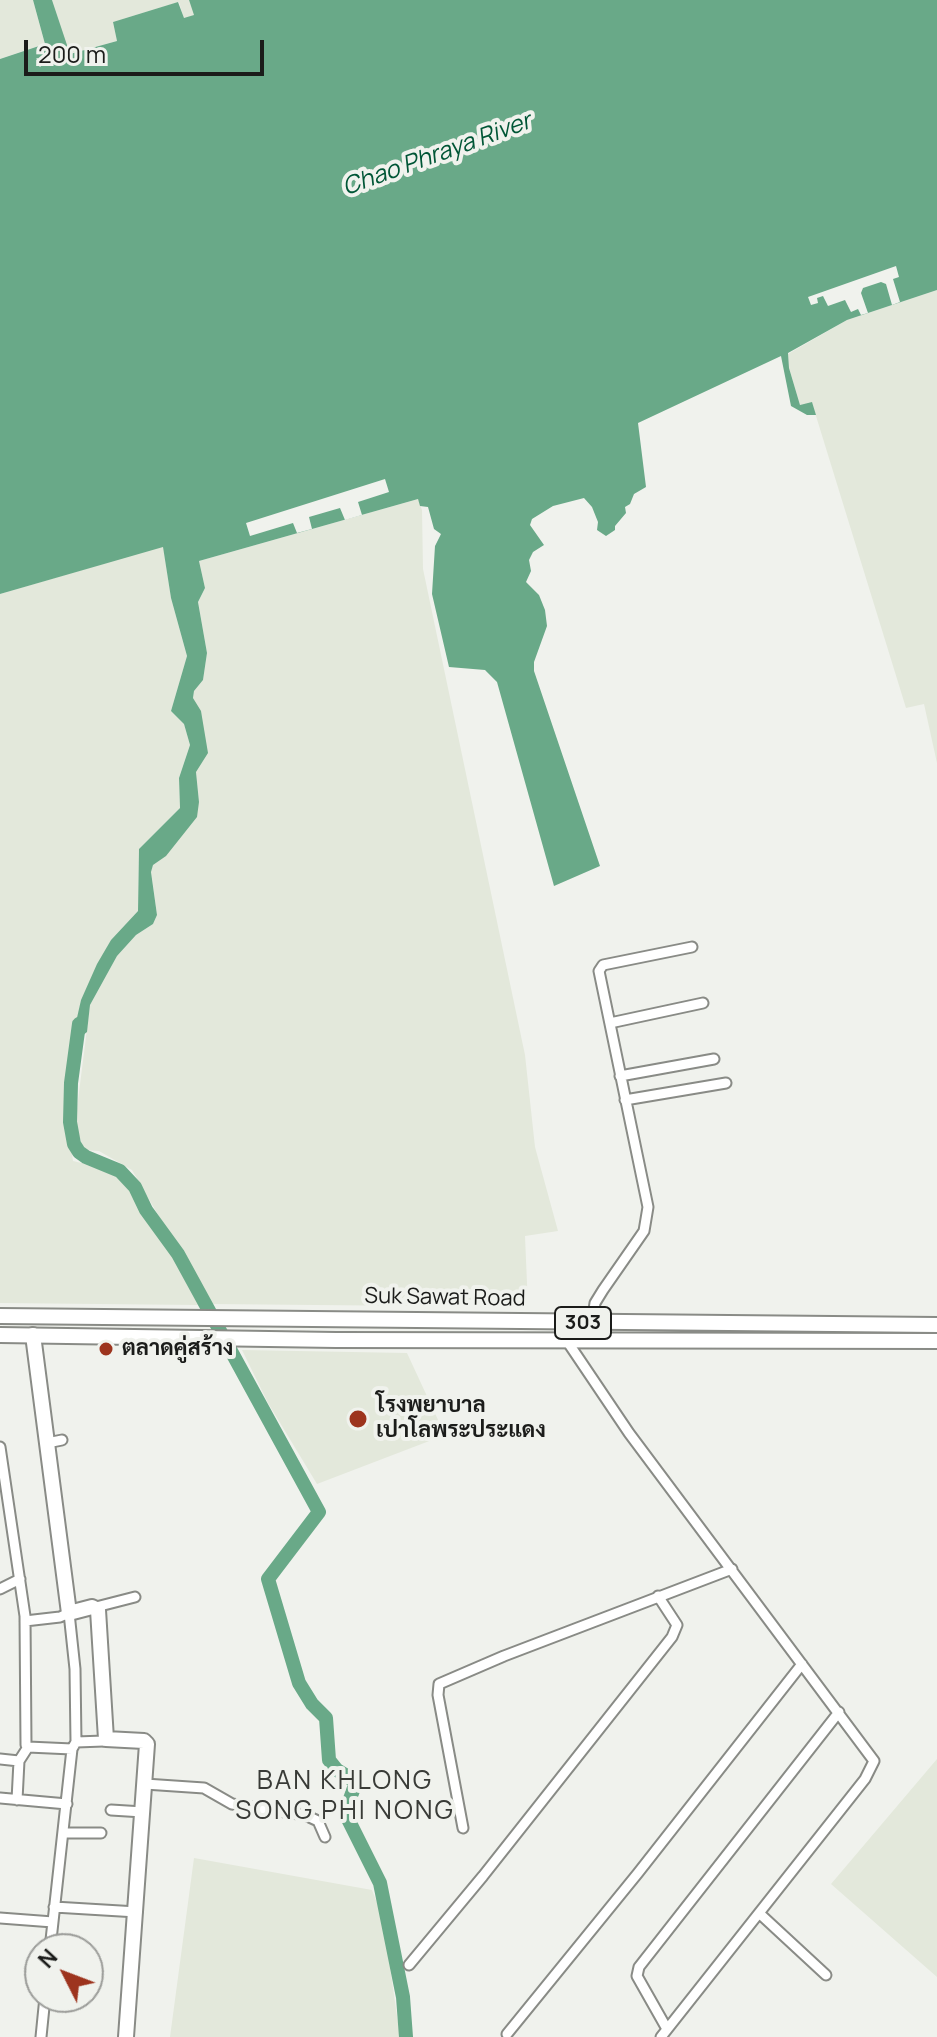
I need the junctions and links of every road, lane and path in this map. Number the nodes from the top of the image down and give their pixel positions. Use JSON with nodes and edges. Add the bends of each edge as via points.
{"nodes":[{"id":1,"x":692,"y":947,"type":"dead end"},
{"id":2,"x":703,"y":1003,"type":"dead end"},
{"id":3,"x":610,"y":1023,"type":"junction"},
{"id":4,"x":714,"y":1059,"type":"dead end"},
{"id":5,"x":620,"y":1076,"type":"junction"},
{"id":6,"x":726,"y":1083,"type":"dead end"},
{"id":7,"x":625,"y":1100,"type":"junction"},
{"id":8,"x":0,"y":1316,"type":"edge"},
{"id":9,"x":592,"y":1323,"type":"junction"},
{"id":10,"x":937,"y":1325,"type":"edge"},
{"id":11,"x":0,"y":1335,"type":"edge"},
{"id":12,"x":33,"y":1335,"type":"junction"},
{"id":13,"x":567,"y":1341,"type":"junction"},
{"id":14,"x":937,"y":1341,"type":"edge"},
{"id":15,"x":0,"y":1447,"type":"edge"},
{"id":16,"x":732,"y":1569,"type":"junction"},
{"id":17,"x":20,"y":1579,"type":"junction"},
{"id":18,"x":0,"y":1589,"type":"edge"},
{"id":19,"x":658,"y":1596,"type":"junction"},
{"id":20,"x":135,"y":1597,"type":"dead end"},
{"id":21,"x":96,"y":1607,"type":"junction"},
{"id":22,"x":69,"y":1613,"type":"junction"},
{"id":23,"x":25,"y":1621,"type":"junction"},
{"id":24,"x":802,"y":1664,"type":"junction"},
{"id":25,"x":839,"y":1712,"type":"junction"},
{"id":26,"x":106,"y":1739,"type":"junction"},
{"id":27,"x":74,"y":1745,"type":"junction"},
{"id":28,"x":28,"y":1747,"type":"junction"},
{"id":29,"x":0,"y":1759,"type":"edge"},
{"id":30,"x":19,"y":1761,"type":"junction"},
{"id":31,"x":145,"y":1784,"type":"junction"},
{"id":32,"x":0,"y":1798,"type":"edge"},
{"id":33,"x":17,"y":1800,"type":"junction"},
{"id":34,"x":67,"y":1804,"type":"junction"},
{"id":35,"x":111,"y":1810,"type":"dead end"},
{"id":36,"x":143,"y":1812,"type":"junction"},
{"id":37,"x":463,"y":1828,"type":"dead end"},
{"id":38,"x":63,"y":1833,"type":"junction"},
{"id":39,"x":101,"y":1833,"type":"dead end"},
{"id":40,"x":325,"y":1837,"type":"dead end"},
{"id":41,"x":54,"y":1907,"type":"junction"},
{"id":42,"x":137,"y":1912,"type":"junction"},
{"id":43,"x":759,"y":1913,"type":"junction"},
{"id":44,"x":0,"y":1918,"type":"edge"},
{"id":45,"x":53,"y":1922,"type":"junction"},
{"id":46,"x":52,"y":1933,"type":"edge"},
{"id":47,"x":409,"y":1965,"type":"dead end"},
{"id":48,"x":826,"y":1975,"type":"dead end"},
{"id":49,"x":43,"y":2013,"type":"edge"},
{"id":50,"x":664,"y":2033,"type":"edge"},
{"id":51,"x":507,"y":2034,"type":"dead end"},
{"id":52,"x":41,"y":2037,"type":"edge"},
{"id":53,"x":126,"y":2037,"type":"edge"}],
"edges":[{"from":1,"to":3,"type":"street","via":[[603,965],[599,971]]},
{"from":2,"to":3,"type":"street"},
{"from":3,"to":5,"type":"street"},
{"from":4,"to":5,"type":"street"},
{"from":5,"to":7,"type":"street"},
{"from":6,"to":7,"type":"street"},
{"from":7,"to":9,"type":"street","via":[[647,1222],[595,1303]]},
{"from":8,"to":9,"type":"main road","name":"Suk Sawat Road","number":"303"},
{"from":9,"to":10,"type":"main road","name":"Suk Sawat Road","number":"303"},
{"from":11,"to":12,"type":"main road","name":"Suk Sawat Road","number":"303"},
{"from":12,"to":13,"type":"main road","name":"Suk Sawat Road","number":"303"},
{"from":12,"to":22,"type":"main road","via":[[55,1441]]},
{"from":13,"to":14,"type":"main road","name":"Suk Sawat Road","number":"303"},
{"from":13,"to":16,"type":"street"},
{"from":15,"to":17,"type":"street"},
{"from":16,"to":19,"type":"street"},
{"from":16,"to":24,"type":"street"},
{"from":17,"to":18,"type":"street"},
{"from":17,"to":23,"type":"street"},
{"from":19,"to":37,"type":"street","via":[[439,1684]]},
{"from":19,"to":47,"type":"street","via":[[677,1625],[672,1637]]},
{"from":20,"to":21,"type":"street"},
{"from":21,"to":22,"type":"main road"},
{"from":21,"to":26,"type":"main road"},
{"from":22,"to":23,"type":"street"},
{"from":22,"to":27,"type":"street"},
{"from":23,"to":28,"type":"street"},
{"from":24,"to":25,"type":"street"},
{"from":24,"to":51,"type":"street"},
{"from":25,"to":43,"type":"street","via":[[874,1764]]},
{"from":25,"to":50,"type":"street","via":[[639,1967],[637,1976]]},
{"from":26,"to":27,"type":"street"},
{"from":26,"to":31,"type":"main road","via":[[147,1744]]},
{"from":27,"to":28,"type":"street"},
{"from":27,"to":34,"type":"street"},
{"from":28,"to":30,"type":"street"},
{"from":29,"to":30,"type":"street"},
{"from":30,"to":33,"type":"street"},
{"from":31,"to":36,"type":"main road"},
{"from":31,"to":40,"type":"street","via":[[204,1788],[232,1804],[305,1815],[318,1821]]},
{"from":32,"to":33,"type":"street"},
{"from":33,"to":34,"type":"street"},
{"from":34,"to":38,"type":"street"},
{"from":35,"to":36,"type":"street"},
{"from":36,"to":42,"type":"main road"},
{"from":38,"to":39,"type":"street"},
{"from":38,"to":41,"type":"street"},
{"from":41,"to":42,"type":"street"},
{"from":41,"to":45,"type":"street"},
{"from":42,"to":53,"type":"main road"},
{"from":43,"to":48,"type":"street"},
{"from":43,"to":50,"type":"street"},
{"from":44,"to":45,"type":"street"},
{"from":45,"to":46,"type":"street"},
{"from":49,"to":52,"type":"street"}]}
